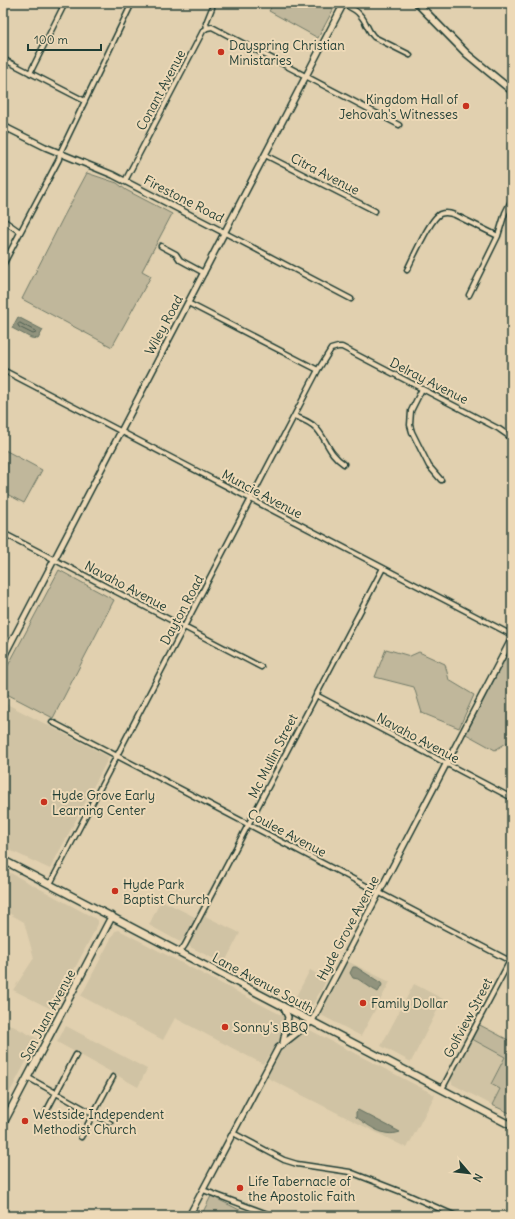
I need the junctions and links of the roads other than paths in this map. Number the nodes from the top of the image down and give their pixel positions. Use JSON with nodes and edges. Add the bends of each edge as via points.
{"nodes":[{"id":1,"x":64,"y":3,"type":"edge"},
{"id":2,"x":132,"y":3,"type":"edge"},
{"id":3,"x":343,"y":3,"type":"edge"},
{"id":4,"x":417,"y":3,"type":"edge"},
{"id":5,"x":212,"y":8,"type":"dead end"},
{"id":6,"x":207,"y":28,"type":"junction"},
{"id":7,"x":410,"y":55,"type":"dead end"},
{"id":8,"x":3,"y":59,"type":"edge"},
{"id":9,"x":30,"y":73,"type":"junction"},
{"id":10,"x":306,"y":76,"type":"junction"},
{"id":11,"x":512,"y":91,"type":"edge"},
{"id":12,"x":85,"y":101,"type":"junction"},
{"id":13,"x":399,"y":124,"type":"dead end"},
{"id":14,"x":6,"y":127,"type":"edge"},
{"id":15,"x":3,"y":138,"type":"edge"},
{"id":16,"x":60,"y":153,"type":"junction"},
{"id":17,"x":265,"y":155,"type":"junction"},
{"id":18,"x":125,"y":181,"type":"junction"},
{"id":19,"x":512,"y":199,"type":"edge"},
{"id":20,"x":375,"y":211,"type":"dead end"},
{"id":21,"x":3,"y":220,"type":"edge"},
{"id":22,"x":20,"y":232,"type":"junction"},
{"id":23,"x":225,"y":233,"type":"junction"},
{"id":24,"x":498,"y":236,"type":"junction"},
{"id":25,"x":161,"y":246,"type":"dead end"},
{"id":26,"x":3,"y":265,"type":"edge"},
{"id":27,"x":407,"y":270,"type":"dead end"},
{"id":28,"x":204,"y":273,"type":"junction"},
{"id":29,"x":469,"y":295,"type":"dead end"},
{"id":30,"x":351,"y":299,"type":"dead end"},
{"id":31,"x":188,"y":303,"type":"junction"},
{"id":32,"x":334,"y":347,"type":"joint"},
{"id":33,"x":3,"y":370,"type":"edge"},
{"id":34,"x":318,"y":370,"type":"junction"},
{"id":35,"x":422,"y":389,"type":"junction"},
{"id":36,"x":294,"y":416,"type":"junction"},
{"id":37,"x":121,"y":431,"type":"junction"},
{"id":38,"x":512,"y":438,"type":"edge"},
{"id":39,"x":344,"y":464,"type":"dead end"},
{"id":40,"x":441,"y":480,"type":"dead end"},
{"id":41,"x":251,"y":499,"type":"junction"},
{"id":42,"x":3,"y":533,"type":"edge"},
{"id":43,"x":54,"y":560,"type":"junction"},
{"id":44,"x":383,"y":568,"type":"junction"},
{"id":45,"x":184,"y":628,"type":"junction"},
{"id":46,"x":512,"y":635,"type":"edge"},
{"id":47,"x":512,"y":638,"type":"edge"},
{"id":48,"x":3,"y":658,"type":"edge"},
{"id":49,"x":261,"y":667,"type":"dead end"},
{"id":50,"x":316,"y":695,"type":"junction"},
{"id":51,"x":52,"y":722,"type":"dead end"},
{"id":52,"x":118,"y":756,"type":"junction"},
{"id":53,"x":446,"y":764,"type":"junction"},
{"id":54,"x":512,"y":798,"type":"edge"},
{"id":55,"x":249,"y":824,"type":"junction"},
{"id":56,"x":3,"y":860,"type":"edge"},
{"id":57,"x":50,"y":884,"type":"junction"},
{"id":58,"x":379,"y":892,"type":"junction"},
{"id":59,"x":112,"y":916,"type":"junction"},
{"id":60,"x":180,"y":952,"type":"junction"},
{"id":61,"x":511,"y":960,"type":"edge"},
{"id":62,"x":284,"y":1006,"type":"junction"},
{"id":63,"x":312,"y":1021,"type":"junction"},
{"id":64,"x":283,"y":1043,"type":"junction"},
{"id":65,"x":76,"y":1055,"type":"dead end"},
{"id":66,"x":27,"y":1077,"type":"junction"},
{"id":67,"x":113,"y":1077,"type":"dead end"},
{"id":68,"x":442,"y":1089,"type":"junction"},
{"id":69,"x":56,"y":1094,"type":"junction"},
{"id":70,"x":46,"y":1112,"type":"dead end"},
{"id":71,"x":94,"y":1114,"type":"junction"},
{"id":72,"x":110,"y":1123,"type":"dead end"},
{"id":73,"x":3,"y":1124,"type":"edge"},
{"id":74,"x":512,"y":1126,"type":"edge"},
{"id":75,"x":233,"y":1133,"type":"junction"},
{"id":76,"x":81,"y":1137,"type":"dead end"},
{"id":77,"x":203,"y":1190,"type":"junction"},
{"id":78,"x":189,"y":1216,"type":"edge"},
{"id":79,"x":273,"y":1216,"type":"edge"},
{"id":80,"x":456,"y":1216,"type":"edge"}],
"edges":[{"from":1,"to":9,"type":"street"},
{"from":2,"to":12,"type":"street"},
{"from":3,"to":7,"type":"street","via":[[361,15],[374,37]]},
{"from":3,"to":10,"type":"street","name":"Wiley Road"},
{"from":4,"to":11,"type":"main road","via":[[467,54]]},
{"from":5,"to":6,"type":"street","name":"Conant Avenue","via":[[206,23]]},
{"from":6,"to":10,"type":"street","via":[[212,27]]},
{"from":6,"to":18,"type":"street","name":"Conant Avenue","via":[[203,31]]},
{"from":8,"to":9,"type":"street"},
{"from":9,"to":12,"type":"street"},
{"from":10,"to":13,"type":"street"},
{"from":10,"to":17,"type":"street","name":"Wiley Road"},
{"from":12,"to":16,"type":"street"},
{"from":14,"to":15,"type":"street"},
{"from":14,"to":16,"type":"street","name":"Firestone Road"},
{"from":16,"to":18,"type":"street","name":"Firestone Road"},
{"from":16,"to":22,"type":"street"},
{"from":17,"to":20,"type":"street","name":"Citra Avenue"},
{"from":17,"to":23,"type":"street","name":"Wiley Road"},
{"from":18,"to":23,"type":"street","name":"Firestone Road"},
{"from":19,"to":24,"type":"street"},
{"from":21,"to":22,"type":"street"},
{"from":22,"to":26,"type":"street"},
{"from":23,"to":28,"type":"street","name":"Wiley Road"},
{"from":23,"to":30,"type":"street","name":"Firestone Road"},
{"from":24,"to":27,"type":"street","via":[[455,215],[439,214],[432,221]]},
{"from":24,"to":29,"type":"street"},
{"from":25,"to":28,"type":"street"},
{"from":28,"to":31,"type":"street","name":"Wiley Road"},
{"from":31,"to":34,"type":"street"},
{"from":31,"to":37,"type":"street","name":"Wiley Road"},
{"from":32,"to":34,"type":"street","name":"Dayton Road","via":[[328,352]]},
{"from":32,"to":35,"type":"street","name":"Delray Avenue","via":[[342,348]]},
{"from":33,"to":37,"type":"street","name":"Muncie Avenue"},
{"from":34,"to":36,"type":"street","name":"Dayton Road"},
{"from":35,"to":38,"type":"street","name":"Delray Avenue"},
{"from":35,"to":40,"type":"street","via":[[411,410],[410,425],[429,466]]},
{"from":36,"to":39,"type":"street","via":[[317,428],[335,458]]},
{"from":36,"to":41,"type":"street","name":"Dayton Road"},
{"from":37,"to":41,"type":"street","name":"Muncie Avenue"},
{"from":37,"to":43,"type":"street","name":"Wiley Road"},
{"from":41,"to":44,"type":"street","name":"Muncie Avenue"},
{"from":41,"to":45,"type":"street","name":"Dayton Road"},
{"from":42,"to":43,"type":"street","name":"Navaho Avenue"},
{"from":43,"to":45,"type":"street","name":"Navaho Avenue"},
{"from":43,"to":48,"type":"street","name":"Wiley Road"},
{"from":44,"to":46,"type":"street","name":"Muncie Avenue"},
{"from":44,"to":50,"type":"street","name":"Mc Mullin Street"},
{"from":45,"to":49,"type":"street","name":"Navaho Avenue"},
{"from":45,"to":52,"type":"street","name":"Dayton Road"},
{"from":47,"to":53,"type":"street","name":"Hyde Grove Avenue"},
{"from":50,"to":53,"type":"street","name":"Navaho Avenue"},
{"from":50,"to":55,"type":"street","name":"Mc Mullin Street"},
{"from":51,"to":52,"type":"street","name":"Coulee Avenue"},
{"from":52,"to":55,"type":"street","name":"Coulee Avenue"},
{"from":52,"to":57,"type":"street","name":"Dayton Road"},
{"from":53,"to":54,"type":"street","name":"Navaho Avenue"},
{"from":53,"to":58,"type":"street","name":"Hyde Grove Avenue"},
{"from":55,"to":58,"type":"street","name":"Coulee Avenue"},
{"from":55,"to":60,"type":"street","name":"Mc Mullin Street"},
{"from":56,"to":57,"type":"main road","name":"Lane Avenue South"},
{"from":57,"to":59,"type":"main road","name":"Lane Avenue South"},
{"from":58,"to":61,"type":"street","name":"Coulee Avenue"},
{"from":58,"to":63,"type":"street","name":"Hyde Grove Avenue"},
{"from":59,"to":60,"type":"main road","name":"Lane Avenue South"},
{"from":59,"to":66,"type":"main road","name":"San Juan Avenue"},
{"from":60,"to":62,"type":"main road","name":"Lane Avenue South"},
{"from":61,"to":68,"type":"street","name":"Golfview Street"},
{"from":62,"to":63,"type":"main road","name":"Lane Avenue South"},
{"from":62,"to":64,"type":"street","via":[[288,1017]]},
{"from":63,"to":64,"type":"street","name":"Hyde Grove Avenue"},
{"from":63,"to":68,"type":"main road","name":"Lane Avenue South"},
{"from":64,"to":75,"type":"street","name":"Hyde Grove Avenue","via":[[270,1062]]},
{"from":65,"to":69,"type":"street"},
{"from":66,"to":69,"type":"street"},
{"from":66,"to":73,"type":"main road","name":"San Juan Avenue"},
{"from":67,"to":71,"type":"street"},
{"from":68,"to":74,"type":"main road","name":"Lane Avenue South"},
{"from":69,"to":70,"type":"street"},
{"from":69,"to":71,"type":"street"},
{"from":71,"to":72,"type":"street"},
{"from":71,"to":76,"type":"street"},
{"from":75,"to":77,"type":"street","name":"Hyde Grove Avenue"},
{"from":75,"to":80,"type":"street","via":[[284,1160],[350,1172]]},
{"from":77,"to":78,"type":"street","name":"Hyde Grove Avenue"},
{"from":77,"to":79,"type":"street"}]}
